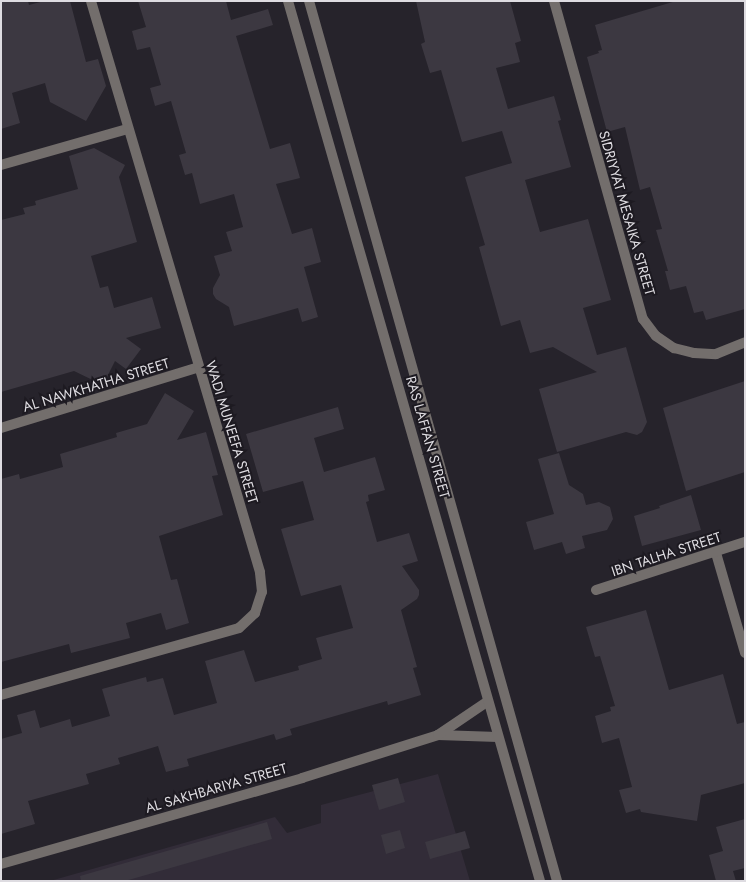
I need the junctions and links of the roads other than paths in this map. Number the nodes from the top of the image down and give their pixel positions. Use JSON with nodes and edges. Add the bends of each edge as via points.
{"nodes":[{"id":1,"x":91,"y":1,"type":"edge"},
{"id":2,"x":288,"y":1,"type":"edge"},
{"id":3,"x":309,"y":1,"type":"edge"},
{"id":4,"x":554,"y":1,"type":"edge"},
{"id":5,"x":127,"y":129,"type":"junction"},
{"id":6,"x":1,"y":165,"type":"edge"},
{"id":7,"x":745,"y":342,"type":"edge"},
{"id":8,"x":199,"y":368,"type":"junction"},
{"id":9,"x":1,"y":428,"type":"edge"},
{"id":10,"x":745,"y":542,"type":"edge"},
{"id":11,"x":716,"y":553,"type":"junction"},
{"id":12,"x":596,"y":590,"type":"dead end"},
{"id":13,"x":745,"y":653,"type":"edge"},
{"id":14,"x":1,"y":695,"type":"edge"},
{"id":15,"x":488,"y":701,"type":"junction"},
{"id":16,"x":438,"y":734,"type":"junction"},
{"id":17,"x":498,"y":736,"type":"junction"},
{"id":18,"x":1,"y":864,"type":"edge"},
{"id":19,"x":540,"y":881,"type":"edge"},
{"id":20,"x":557,"y":881,"type":"edge"}],
"edges":[{"from":1,"to":5,"type":"street","name":"WADI MUNEEFA STREET"},
{"from":2,"to":15,"type":"street","name":"RAS LAFFAN STREET"},
{"from":3,"to":20,"type":"street","name":"RAS LAFFAN STREET"},
{"from":4,"to":7,"type":"street","name":"SIDRIYYAT MESAIKA STREET","via":[[643,319],[656,336],[674,348],[694,353],[716,354]]},
{"from":5,"to":6,"type":"street"},
{"from":5,"to":8,"type":"street","name":"WADI MUNEEFA STREET"},
{"from":8,"to":9,"type":"street","name":"AL NAWKHATHA STREET"},
{"from":8,"to":14,"type":"street","name":"WADI MUNEEFA STREET","via":[[260,572],[262,592],[255,613],[239,628]]},
{"from":10,"to":11,"type":"street","name":"IBN TALHA STREET"},
{"from":11,"to":12,"type":"street","name":"IBN TALHA STREET"},
{"from":11,"to":13,"type":"street"},
{"from":15,"to":16,"type":"street","name":"AL SAKHBARIYA STREET"},
{"from":15,"to":17,"type":"street","name":"RAS LAFFAN STREET"},
{"from":16,"to":17,"type":"street","name":"AL SAKHBARIYA STREET"},
{"from":16,"to":18,"type":"street","name":"AL SAKHBARIYA STREET","via":[[302,778]]},
{"from":17,"to":19,"type":"street","name":"RAS LAFFAN STREET"}]}
